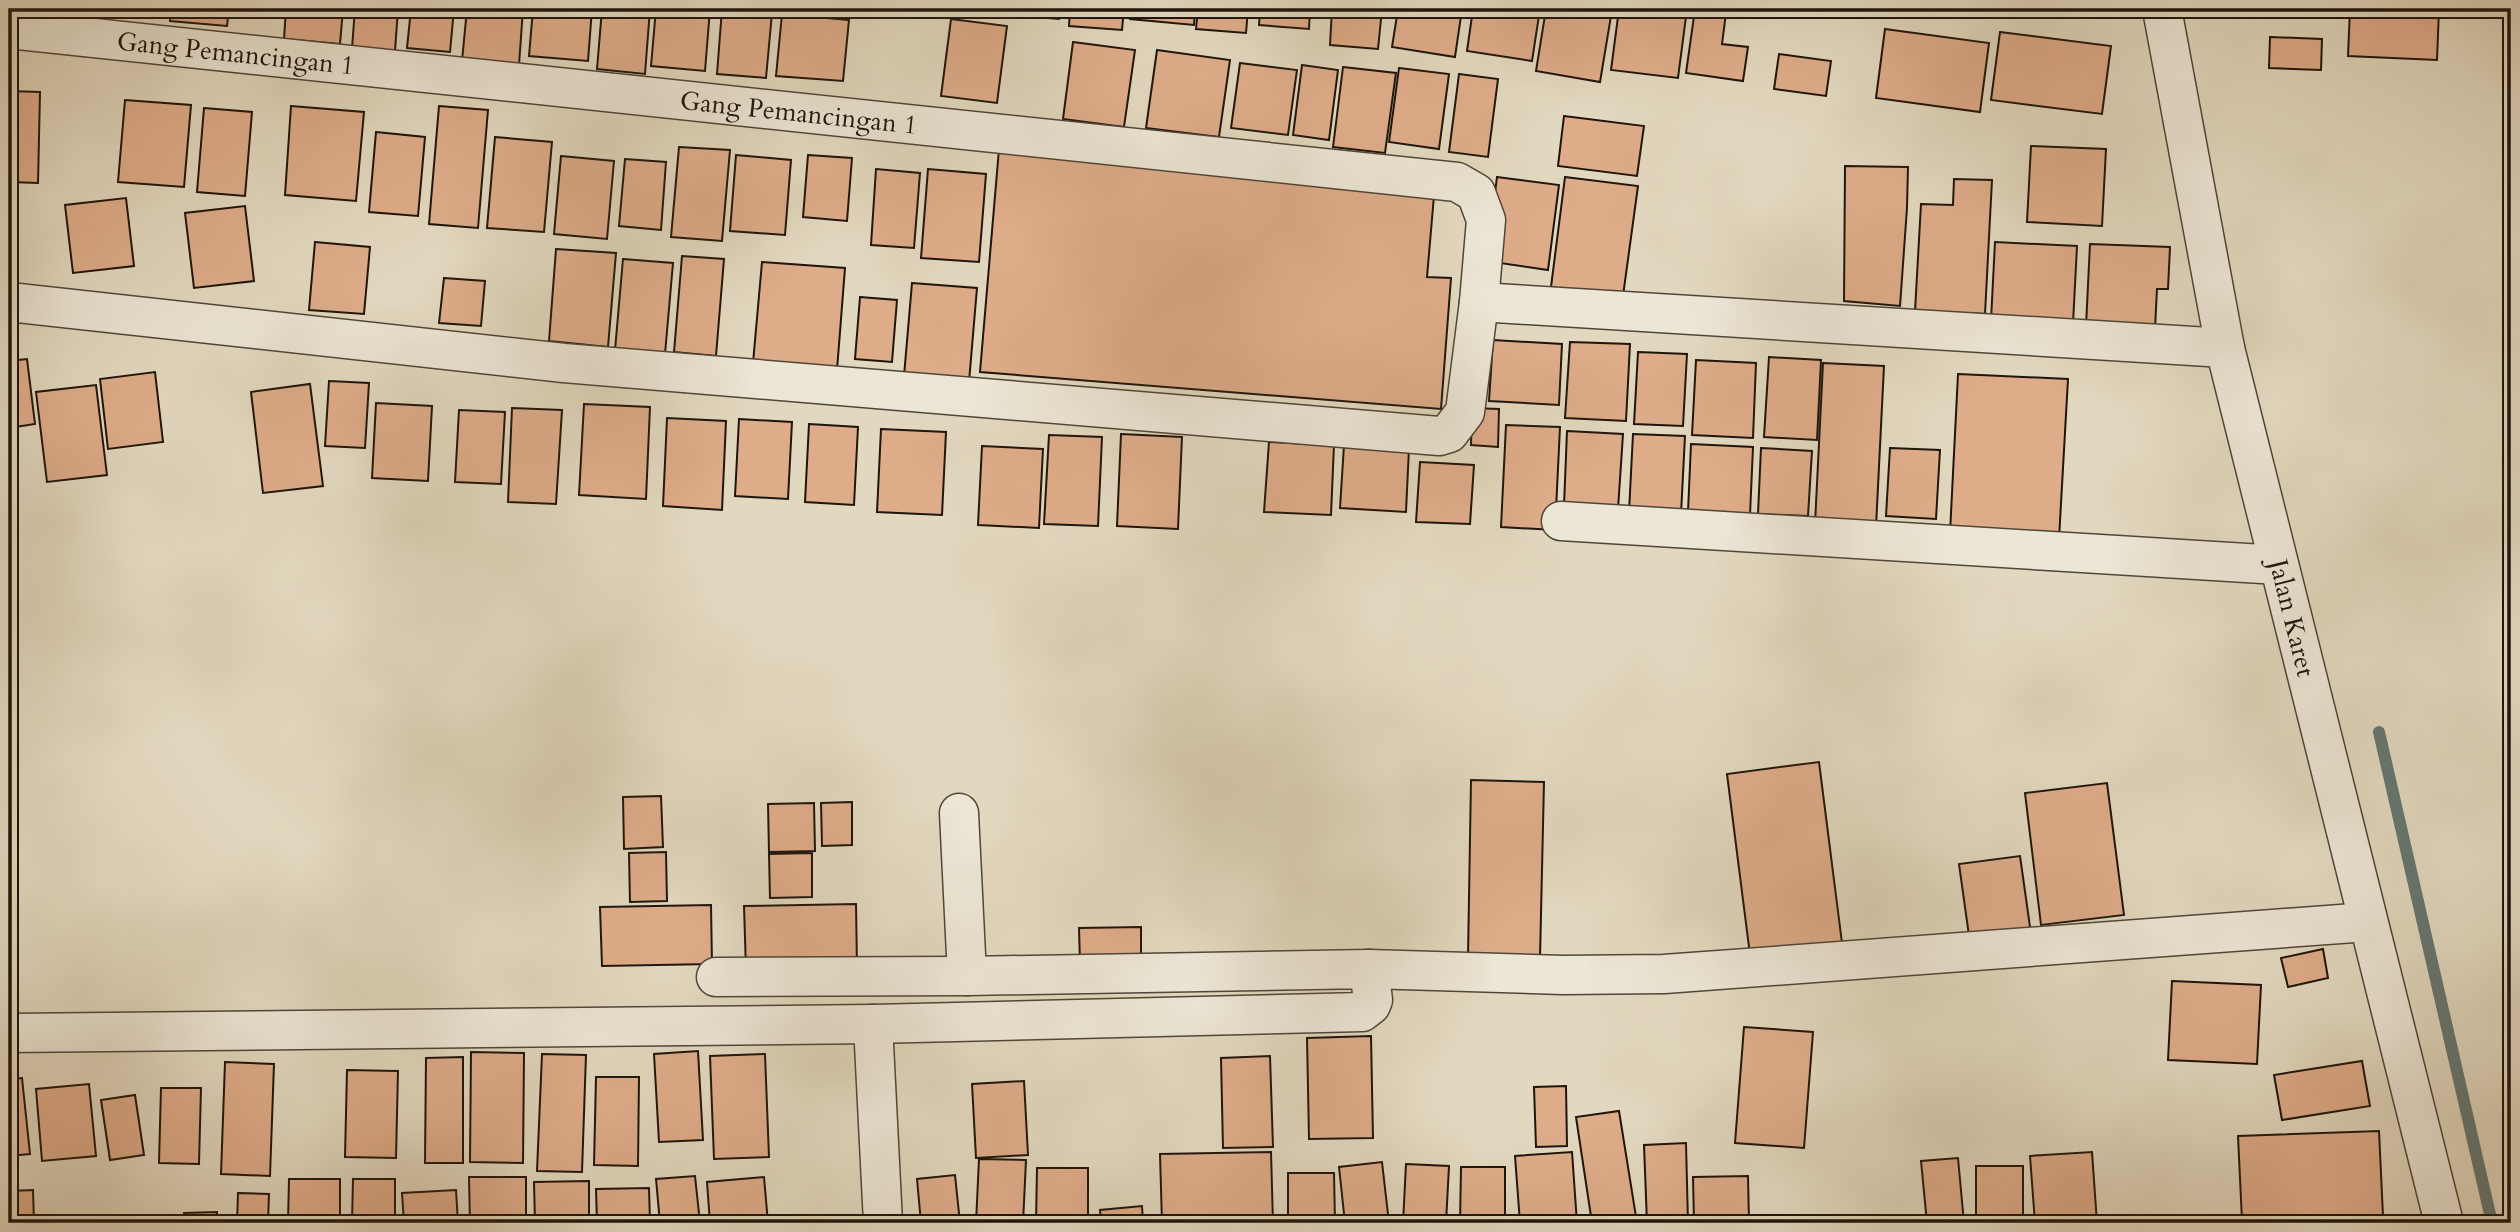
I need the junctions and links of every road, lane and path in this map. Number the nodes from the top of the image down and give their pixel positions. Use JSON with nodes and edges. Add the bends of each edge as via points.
{"nodes":[{"id":1,"x":2155,"y":10,"type":"edge"},
{"id":2,"x":9,"y":29,"type":"edge"},
{"id":3,"x":9,"y":302,"type":"edge"},
{"id":4,"x":1479,"y":302,"type":"junction"},
{"id":5,"x":2225,"y":348,"type":"junction"},
{"id":6,"x":1560,"y":521,"type":"dead end"},
{"id":7,"x":2279,"y":565,"type":"junction"},
{"id":8,"x":959,"y":813,"type":"dead end"},
{"id":9,"x":2368,"y":922,"type":"junction"},
{"id":10,"x":1369,"y":969,"type":"junction"},
{"id":11,"x":967,"y":976,"type":"junction"},
{"id":12,"x":716,"y":977,"type":"dead end"},
{"id":13,"x":873,"y":1024,"type":"junction"},
{"id":14,"x":9,"y":1033,"type":"edge"},
{"id":15,"x":883,"y":1223,"type":"edge"},
{"id":16,"x":2444,"y":1223,"type":"edge"}],
"edges":[{"from":1,"to":5,"type":"street","name":"Jalan Karet"},
{"from":2,"to":4,"type":"street","name":"Gang Pemancingan 1","via":[[1457,182],[1476,192],[1486,220]]},
{"from":3,"to":4,"type":"street","name":"Gang Pemancingan 1","via":[[564,363],[1439,436],[1448,433],[1465,412]]},
{"from":4,"to":5,"type":"street"},
{"from":5,"to":7,"type":"street","name":"Jalan Karet"},
{"from":6,"to":7,"type":"street"},
{"from":7,"to":9,"type":"street","name":"Jalan Karet"},
{"from":8,"to":11,"type":"street"},
{"from":9,"to":10,"type":"street","via":[[1664,974]]},
{"from":9,"to":16,"type":"street","name":"Jalan Karet"},
{"from":10,"to":11,"type":"street"},
{"from":10,"to":13,"type":"street","via":[[1373,1000],[1362,1012]]},
{"from":11,"to":12,"type":"street"},
{"from":13,"to":14,"type":"street"},
{"from":13,"to":15,"type":"street"}]}
